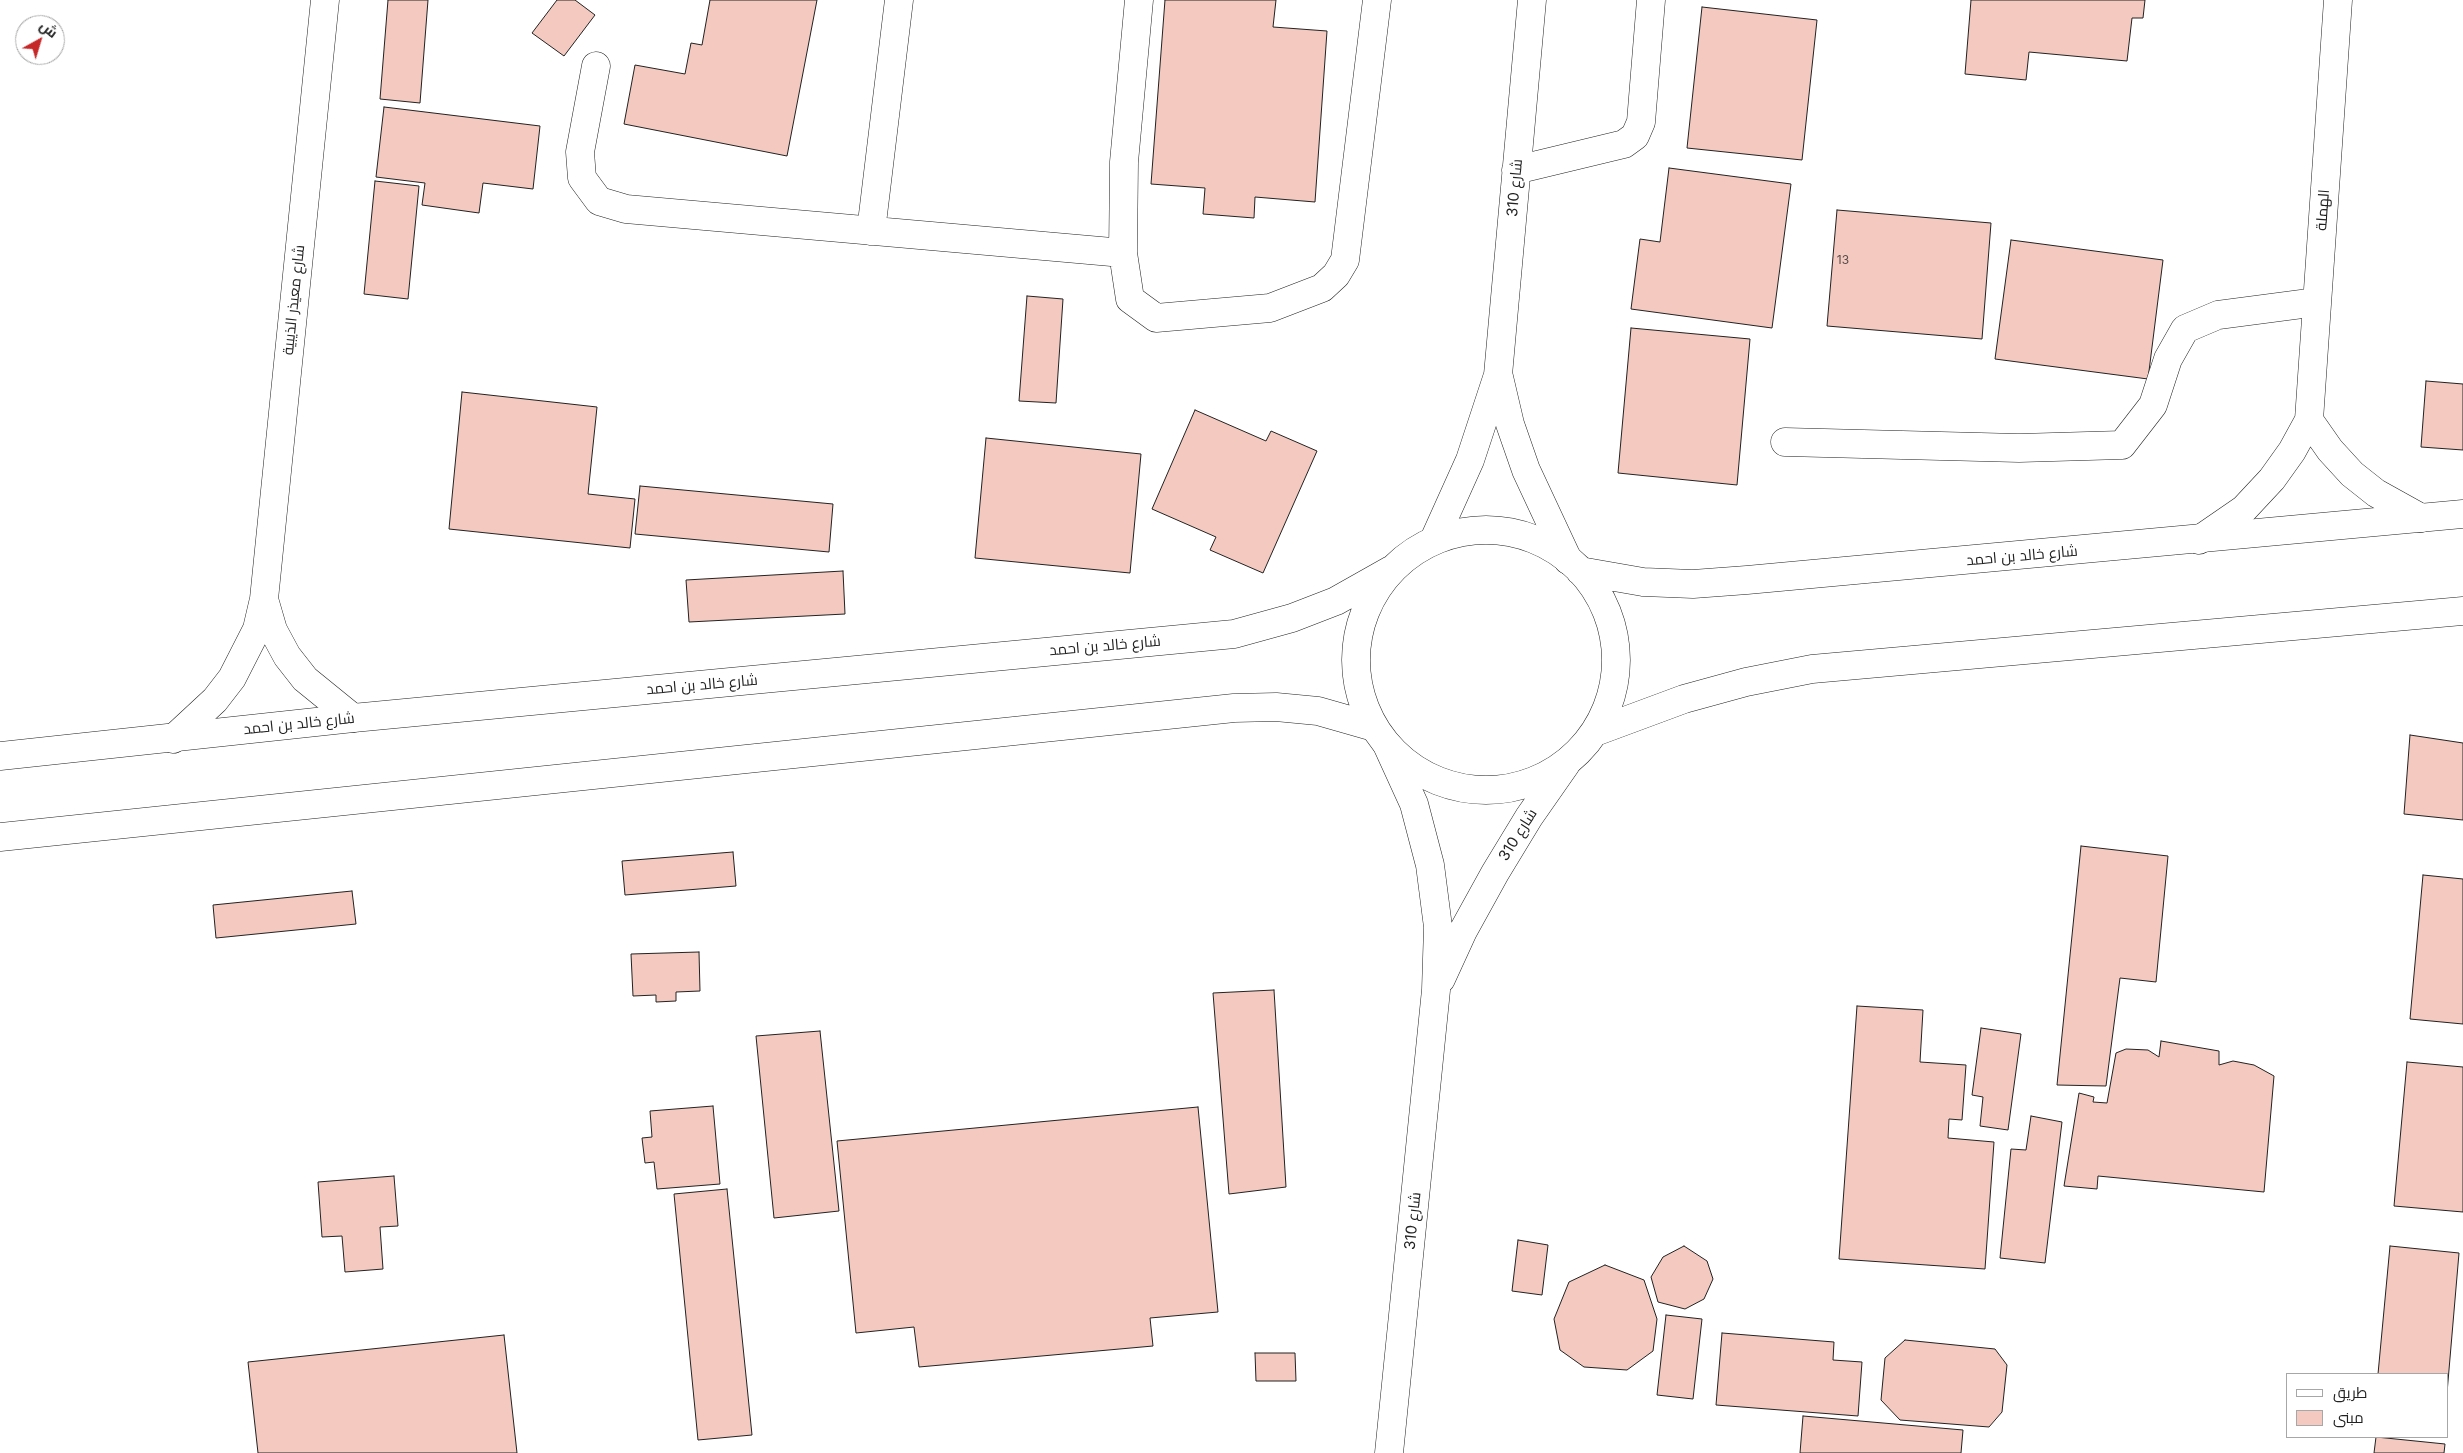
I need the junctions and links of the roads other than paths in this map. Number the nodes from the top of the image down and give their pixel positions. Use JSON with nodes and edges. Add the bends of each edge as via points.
{"nodes":[{"id":1,"x":325,"y":0,"type":"edge"},
{"id":2,"x":899,"y":0,"type":"edge"},
{"id":3,"x":1139,"y":0,"type":"edge"},
{"id":4,"x":1377,"y":0,"type":"edge"},
{"id":5,"x":1532,"y":0,"type":"edge"},
{"id":6,"x":1651,"y":0,"type":"edge"},
{"id":7,"x":2338,"y":0,"type":"edge"},
{"id":8,"x":596,"y":66,"type":"dead end"},
{"id":9,"x":1516,"y":170,"type":"junction"},
{"id":10,"x":871,"y":231,"type":"junction"},
{"id":11,"x":1124,"y":253,"type":"junction"},
{"id":12,"x":2317,"y":302,"type":"junction"},
{"id":13,"x":1498,"y":375,"type":"junction"},
{"id":14,"x":2309,"y":420,"type":"junction"},
{"id":15,"x":1785,"y":442,"type":"dead end"},
{"id":16,"x":2463,"y":514,"type":"edge"},
{"id":17,"x":2421,"y":518,"type":"junction"},
{"id":18,"x":1434,"y":540,"type":"junction"},
{"id":19,"x":2199,"y":540,"type":"junction"},
{"id":20,"x":1574,"y":565,"type":"junction"},
{"id":21,"x":1391,"y":570,"type":"junction"},
{"id":22,"x":264,"y":599,"type":"junction"},
{"id":23,"x":2463,"y":611,"type":"edge"},
{"id":24,"x":353,"y":718,"type":"junction"},
{"id":25,"x":1595,"y":732,"type":"junction"},
{"id":26,"x":1381,"y":737,"type":"junction"},
{"id":27,"x":173,"y":739,"type":"junction"},
{"id":28,"x":0,"y":756,"type":"edge"},
{"id":29,"x":1566,"y":764,"type":"junction"},
{"id":30,"x":0,"y":837,"type":"edge"},
{"id":31,"x":1436,"y":990,"type":"junction"},
{"id":32,"x":1389,"y":1453,"type":"edge"}],
"edges":[{"from":1,"to":22,"type":"main road","name":"شارع معيذر الذيبية"},
{"from":2,"to":10,"type":"main road"},
{"from":3,"to":11,"type":"main road","via":[[1124,162]]},
{"from":4,"to":11,"type":"main road","via":[[1345,260],[1336,275],[1322,288],[1270,308],[1156,318],[1130,299]]},
{"from":5,"to":9,"type":"main road","name":"شارع 310"},
{"from":6,"to":9,"type":"main road","via":[[1641,122],[1635,136],[1624,144]]},
{"from":7,"to":12,"type":"main road","name":"الهملة"},
{"from":8,"to":10,"type":"main road","via":[[580,152],[582,178],[599,201],[626,209]]},
{"from":9,"to":13,"type":"main road","name":"شارع 310"},
{"from":10,"to":11,"type":"main road"},
{"from":12,"to":14,"type":"main road","name":"الهملة"},
{"from":12,"to":15,"type":"main road","via":[[2218,315],[2185,329],[2168,359],[2153,405],[2122,445],[2019,448]]},
{"from":13,"to":18,"type":"main road","name":"شارع 310","via":[[1470,460]]},
{"from":13,"to":20,"type":"main road","name":"شارع 310","via":[[1526,470]]},
{"from":14,"to":17,"type":"main road","via":[[2352,474],[2376,493]]},
{"from":14,"to":19,"type":"main road","name":"الهملة","via":[[2287,458],[2250,503]]},
{"from":16,"to":17,"type":"main road","name":"شارع خالد بن احمد"},
{"from":17,"to":19,"type":"main road","name":"شارع خالد بن احمد"},
{"from":18,"to":20,"type":"main road","via":[[1468,531],[1504,531],[1539,542]]},
{"from":18,"to":21,"type":"main road"},
{"from":19,"to":20,"type":"main road","name":"شارع خالد بن احمد","via":[[1693,584],[1643,582]]},
{"from":20,"to":25,"type":"main road","name":"شارع 310","via":[[1604,607],[1613,632],[1617,666],[1610,701]]},
{"from":21,"to":24,"type":"main road","name":"شارع خالد بن احمد","via":[[1336,601],[1292,618],[1234,634]]},
{"from":21,"to":26,"type":"main road","name":"شارع 310","via":[[1371,597],[1358,629],[1356,662],[1360,696]]},
{"from":22,"to":24,"type":"main road","name":"شارع معيذر الذيبية","via":[[273,630],[287,656],[305,680]]},
{"from":22,"to":27,"type":"main road","name":"شارع معيذر الذيبية","via":[[257,629],[232,678],[215,700]]},
{"from":23,"to":25,"type":"main road","via":[[1812,668],[1684,699]]},
{"from":24,"to":27,"type":"main road","name":"شارع خالد بن احمد"},
{"from":25,"to":29,"type":"main road"},
{"from":26,"to":29,"type":"main road","via":[[1418,772],[1454,787],[1494,790],[1513,787],[1532,783]]},
{"from":26,"to":30,"type":"main road","via":[[1318,711],[1234,708]]},
{"from":26,"to":31,"type":"main road","name":"شارع 310","via":[[1414,804],[1430,865],[1438,927]]},
{"from":27,"to":28,"type":"main road","name":"شارع خالد بن احمد"},
{"from":29,"to":31,"type":"main road","name":"شارع 310","via":[[1495,873],[1463,930]]},
{"from":31,"to":32,"type":"main road","name":"شارع 310"}]}
